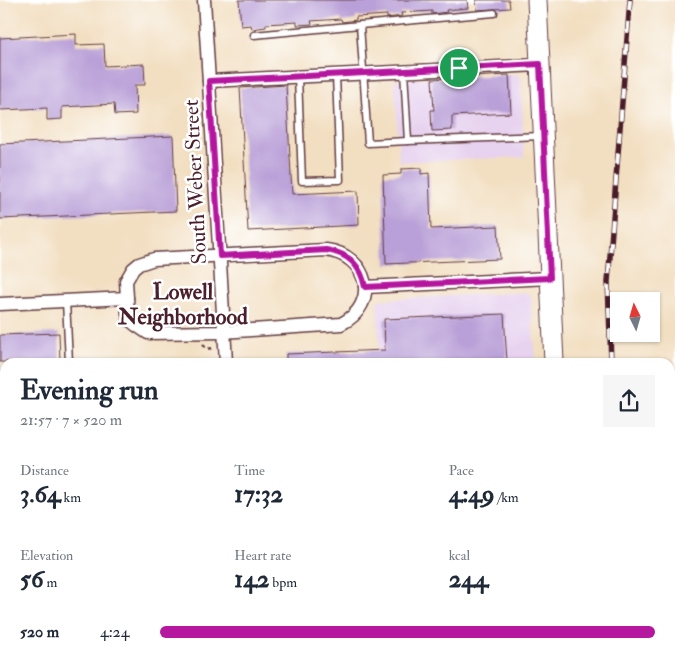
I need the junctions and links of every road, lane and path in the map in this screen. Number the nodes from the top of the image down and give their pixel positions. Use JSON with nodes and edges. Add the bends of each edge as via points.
{"nodes":[{"id":1,"x":204,"y":0,"type":"edge"},
{"id":2,"x":537,"y":0,"type":"edge"},
{"id":3,"x":494,"y":13,"type":"dead end"},
{"id":4,"x":360,"y":25,"type":"junction"},
{"id":5,"x":254,"y":35,"type":"dead end"},
{"id":6,"x":540,"y":64,"type":"junction"},
{"id":7,"x":404,"y":71,"type":"junction"},
{"id":8,"x":364,"y":73,"type":"junction"},
{"id":9,"x":336,"y":75,"type":"junction"},
{"id":10,"x":298,"y":77,"type":"junction"},
{"id":11,"x":209,"y":81,"type":"junction"},
{"id":12,"x":543,"y":136,"type":"junction"},
{"id":13,"x":408,"y":141,"type":"junction"},
{"id":14,"x":220,"y":256,"type":"junction"},
{"id":15,"x":550,"y":278,"type":"junction"},
{"id":16,"x":365,"y":287,"type":"junction"},
{"id":17,"x":127,"y":298,"type":"junction"},
{"id":18,"x":66,"y":301,"type":"junction"},
{"id":19,"x":0,"y":304,"type":"edge"},
{"id":20,"x":223,"y":332,"type":"junction"},
{"id":21,"x":68,"y":358,"type":"edge"},
{"id":22,"x":226,"y":358,"type":"edge"},
{"id":23,"x":554,"y":358,"type":"edge"}],
"edges":[{"from":1,"to":11,"type":"street","name":"South Weber Street"},
{"from":2,"to":6,"type":"main road"},
{"from":3,"to":4,"type":"lane"},
{"from":4,"to":5,"type":"lane"},
{"from":4,"to":8,"type":"lane"},
{"from":6,"to":7,"type":"street"},
{"from":6,"to":12,"type":"main road"},
{"from":7,"to":8,"type":"street"},
{"from":7,"to":13,"type":"lane"},
{"from":8,"to":9,"type":"street"},
{"from":8,"to":13,"type":"lane","via":[[368,143]]},
{"from":9,"to":10,"type":"street"},
{"from":9,"to":10,"type":"lane","via":[[340,180],[302,182]]},
{"from":10,"to":11,"type":"street"},
{"from":11,"to":14,"type":"street","name":"South Weber Street"},
{"from":12,"to":13,"type":"lane"},
{"from":12,"to":15,"type":"main road"},
{"from":14,"to":16,"type":"street","via":[[337,251],[354,262],[364,278]]},
{"from":14,"to":17,"type":"street","via":[[146,261],[128,275]]},
{"from":14,"to":20,"type":"street","name":"South Weber Street"},
{"from":15,"to":16,"type":"street"},
{"from":15,"to":23,"type":"main road"},
{"from":16,"to":20,"type":"street","via":[[359,309],[341,324]]},
{"from":17,"to":18,"type":"street"},
{"from":17,"to":20,"type":"street","via":[[131,321],[148,333]]},
{"from":18,"to":19,"type":"street"},
{"from":18,"to":21,"type":"lane"},
{"from":20,"to":22,"type":"street","name":"South Weber Street"}]}
